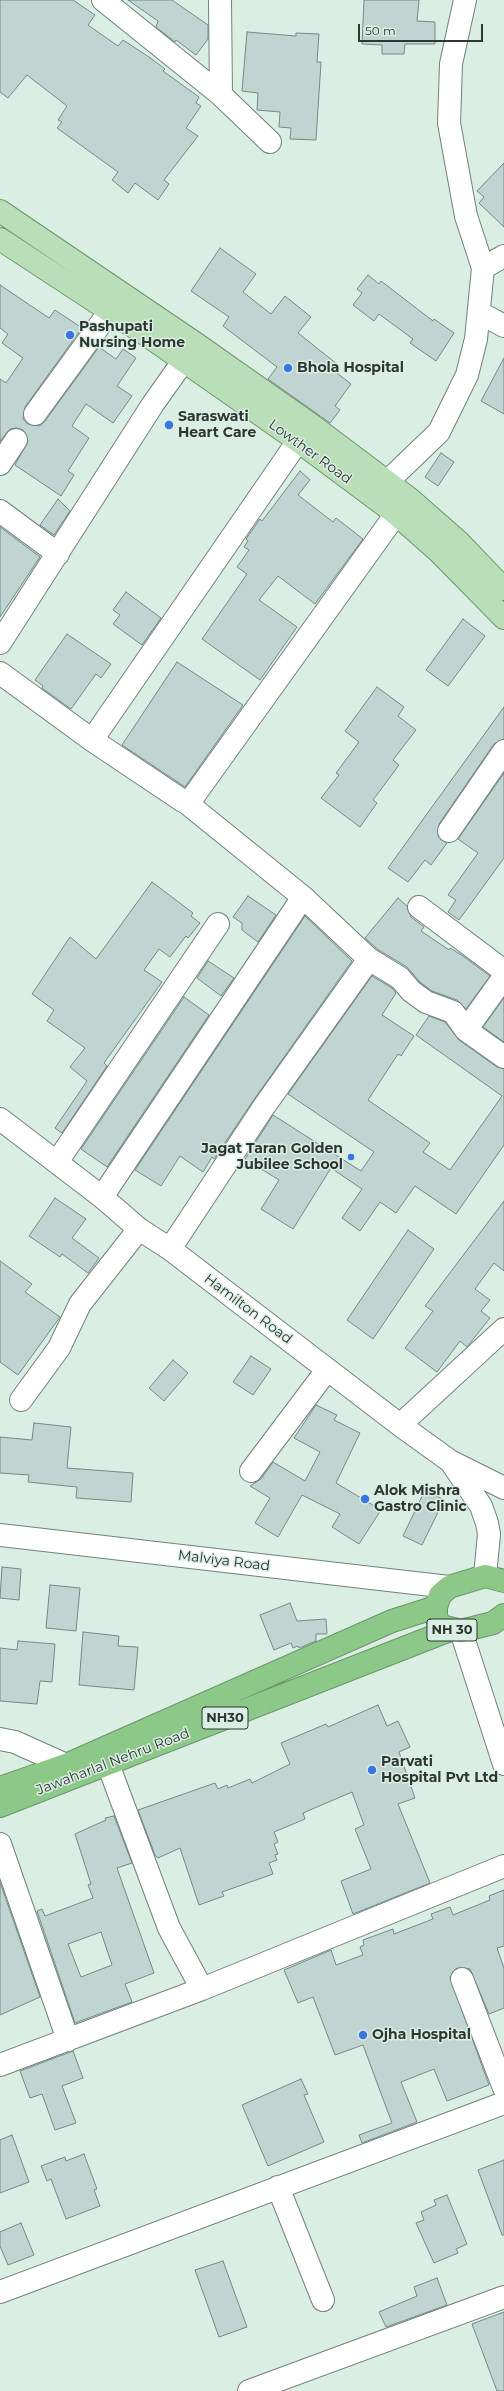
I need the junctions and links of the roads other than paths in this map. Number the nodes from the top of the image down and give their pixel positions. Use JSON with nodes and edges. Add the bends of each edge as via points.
{"nodes":[{"id":1,"x":103,"y":0,"type":"edge"},
{"id":2,"x":220,"y":0,"type":"edge"},
{"id":3,"x":465,"y":0,"type":"edge"},
{"id":4,"x":221,"y":95,"type":"junction"},
{"id":5,"x":270,"y":142,"type":"dead end"},
{"id":6,"x":0,"y":211,"type":"edge"},
{"id":7,"x":0,"y":239,"type":"edge"},
{"id":8,"x":504,"y":256,"type":"edge"},
{"id":9,"x":483,"y":268,"type":"junction"},
{"id":10,"x":110,"y":311,"type":"junction"},
{"id":11,"x":480,"y":313,"type":"junction"},
{"id":12,"x":504,"y":326,"type":"edge"},
{"id":13,"x":195,"y":344,"type":"junction"},
{"id":14,"x":183,"y":361,"type":"junction"},
{"id":15,"x":35,"y":414,"type":"dead end"},
{"id":16,"x":16,"y":440,"type":"dead end"},
{"id":17,"x":298,"y":442,"type":"junction"},
{"id":18,"x":0,"y":464,"type":"edge"},
{"id":19,"x":387,"y":482,"type":"junction"},
{"id":20,"x":0,"y":510,"type":"edge"},
{"id":21,"x":396,"y":514,"type":"junction"},
{"id":22,"x":58,"y":554,"type":"junction"},
{"id":23,"x":504,"y":589,"type":"edge"},
{"id":24,"x":504,"y":618,"type":"edge"},
{"id":25,"x":0,"y":643,"type":"edge"},
{"id":26,"x":0,"y":673,"type":"edge"},
{"id":27,"x":92,"y":740,"type":"junction"},
{"id":28,"x":504,"y":751,"type":"edge"},
{"id":29,"x":183,"y":801,"type":"dead end"},
{"id":30,"x":449,"y":831,"type":"dead end"},
{"id":31,"x":302,"y":897,"type":"junction"},
{"id":32,"x":419,"y":907,"type":"dead end"},
{"id":33,"x":218,"y":924,"type":"dead end"},
{"id":34,"x":369,"y":959,"type":"junction"},
{"id":35,"x":504,"y":971,"type":"edge"},
{"id":36,"x":504,"y":977,"type":"edge"},
{"id":37,"x":466,"y":1030,"type":"junction"},
{"id":38,"x":504,"y":1057,"type":"edge"},
{"id":39,"x":0,"y":1119,"type":"edge"},
{"id":40,"x":57,"y":1162,"type":"junction"},
{"id":41,"x":102,"y":1197,"type":"junction"},
{"id":42,"x":139,"y":1229,"type":"junction"},
{"id":43,"x":170,"y":1249,"type":"junction"},
{"id":44,"x":504,"y":1329,"type":"edge"},
{"id":45,"x":327,"y":1370,"type":"junction"},
{"id":46,"x":21,"y":1400,"type":"dead end"},
{"id":47,"x":400,"y":1425,"type":"junction"},
{"id":48,"x":450,"y":1461,"type":"junction"},
{"id":49,"x":251,"y":1471,"type":"dead end"},
{"id":50,"x":504,"y":1488,"type":"edge"},
{"id":51,"x":0,"y":1535,"type":"edge"},
{"id":52,"x":496,"y":1576,"type":"edge"},
{"id":53,"x":449,"y":1586,"type":"junction"},
{"id":54,"x":436,"y":1607,"type":"junction"},
{"id":55,"x":504,"y":1615,"type":"edge"},
{"id":56,"x":456,"y":1630,"type":"junction"},
{"id":57,"x":0,"y":1739,"type":"edge"},
{"id":58,"x":108,"y":1764,"type":"junction"},
{"id":59,"x":504,"y":1764,"type":"edge"},
{"id":60,"x":66,"y":1765,"type":"junction"},
{"id":61,"x":0,"y":1788,"type":"edge"},
{"id":62,"x":0,"y":1806,"type":"edge"},
{"id":63,"x":0,"y":1844,"type":"edge"},
{"id":64,"x":504,"y":1866,"type":"edge"},
{"id":65,"x":462,"y":1979,"type":"dead end"},
{"id":66,"x":202,"y":1989,"type":"junction"},
{"id":67,"x":68,"y":2040,"type":"junction"},
{"id":68,"x":0,"y":2065,"type":"edge"},
{"id":69,"x":504,"y":2088,"type":"edge"},
{"id":70,"x":504,"y":2103,"type":"edge"},
{"id":71,"x":278,"y":2187,"type":"junction"},
{"id":72,"x":0,"y":2292,"type":"edge"},
{"id":73,"x":504,"y":2297,"type":"edge"},
{"id":74,"x":322,"y":2300,"type":"dead end"},
{"id":75,"x":249,"y":2391,"type":"edge"}],
"edges":[{"from":1,"to":4,"type":"street"},
{"from":2,"to":4,"type":"street"},
{"from":3,"to":9,"type":"street","via":[[451,64],[449,122],[466,216]]},
{"from":4,"to":5,"type":"street"},
{"from":6,"to":13,"type":"main road","name":"Lowther Road"},
{"from":7,"to":10,"type":"main road","name":"Lowther Road"},
{"from":8,"to":9,"type":"street"},
{"from":9,"to":11,"type":"street"},
{"from":10,"to":14,"type":"main road","name":"Lowther Road"},
{"from":10,"to":15,"type":"street"},
{"from":11,"to":12,"type":"street"},
{"from":11,"to":19,"type":"street","via":[[467,375],[439,432]]},
{"from":13,"to":14,"type":"street"},
{"from":13,"to":19,"type":"main road","name":"Lowther Road"},
{"from":14,"to":17,"type":"main road","name":"Lowther Road"},
{"from":14,"to":22,"type":"street"},
{"from":16,"to":18,"type":"street"},
{"from":17,"to":21,"type":"main road","name":"Lowther Road"},
{"from":17,"to":27,"type":"street"},
{"from":19,"to":23,"type":"main road","name":"Lowther Road","via":[[459,542]]},
{"from":20,"to":22,"type":"street"},
{"from":21,"to":24,"type":"main road","name":"Lowther Road","via":[[439,552]]},
{"from":21,"to":31,"type":"street","via":[[188,804]]},
{"from":22,"to":25,"type":"street"},
{"from":26,"to":27,"type":"street"},
{"from":27,"to":29,"type":"street"},
{"from":28,"to":30,"type":"street"},
{"from":31,"to":34,"type":"street"},
{"from":31,"to":41,"type":"street"},
{"from":32,"to":35,"type":"street"},
{"from":33,"to":40,"type":"street"},
{"from":34,"to":37,"type":"street","via":[[400,978],[411,991],[426,1002],[453,1012]]},
{"from":34,"to":43,"type":"street","via":[[263,1108]]},
{"from":36,"to":37,"type":"street"},
{"from":37,"to":38,"type":"street"},
{"from":39,"to":40,"type":"street","name":"Hamilton Road"},
{"from":40,"to":41,"type":"street","name":"Hamilton Road"},
{"from":41,"to":42,"type":"street","name":"Hamilton Road"},
{"from":42,"to":43,"type":"street","name":"Hamilton Road"},
{"from":42,"to":46,"type":"street","via":[[80,1304],[59,1348]]},
{"from":43,"to":45,"type":"street","name":"Hamilton Road"},
{"from":44,"to":47,"type":"street"},
{"from":45,"to":47,"type":"street","name":"Hamilton Road"},
{"from":45,"to":49,"type":"street"},
{"from":47,"to":48,"type":"street","name":"Hamilton Road"},
{"from":48,"to":50,"type":"street","name":"Hamilton Road"},
{"from":48,"to":52,"type":"street","via":[[481,1506],[487,1522]]},
{"from":51,"to":53,"type":"street","name":"Malviya Road"},
{"from":52,"to":53,"type":"highway"},
{"from":53,"to":54,"type":"highway","number":"NH 30","via":[[440,1595]]},
{"from":54,"to":56,"type":"highway","number":"NH 30","via":[[436,1617],[441,1626]]},
{"from":54,"to":60,"type":"highway","name":"Jawaharlal Nehru Road","number":"NH30","via":[[392,1621]]},
{"from":55,"to":56,"type":"highway","name":"Jawaharlal Nehru Road","number":"NH 30","via":[[493,1623]]},
{"from":56,"to":58,"type":"highway","name":"Jawaharlal Nehru Road","number":"NH30"},
{"from":56,"to":59,"type":"street"},
{"from":57,"to":60,"type":"street","via":[[14,1742]]},
{"from":58,"to":62,"type":"highway","name":"Jawaharlal Nehru Road","number":"NH30"},
{"from":58,"to":66,"type":"street","via":[[169,1928]]},
{"from":60,"to":61,"type":"highway","name":"Jawaharlal Nehru Road","number":"NH30"},
{"from":63,"to":67,"type":"street"},
{"from":64,"to":66,"type":"street"},
{"from":65,"to":69,"type":"street"},
{"from":66,"to":67,"type":"street"},
{"from":67,"to":68,"type":"street"},
{"from":70,"to":71,"type":"street"},
{"from":71,"to":72,"type":"street"},
{"from":71,"to":74,"type":"street"},
{"from":73,"to":75,"type":"street"}]}
